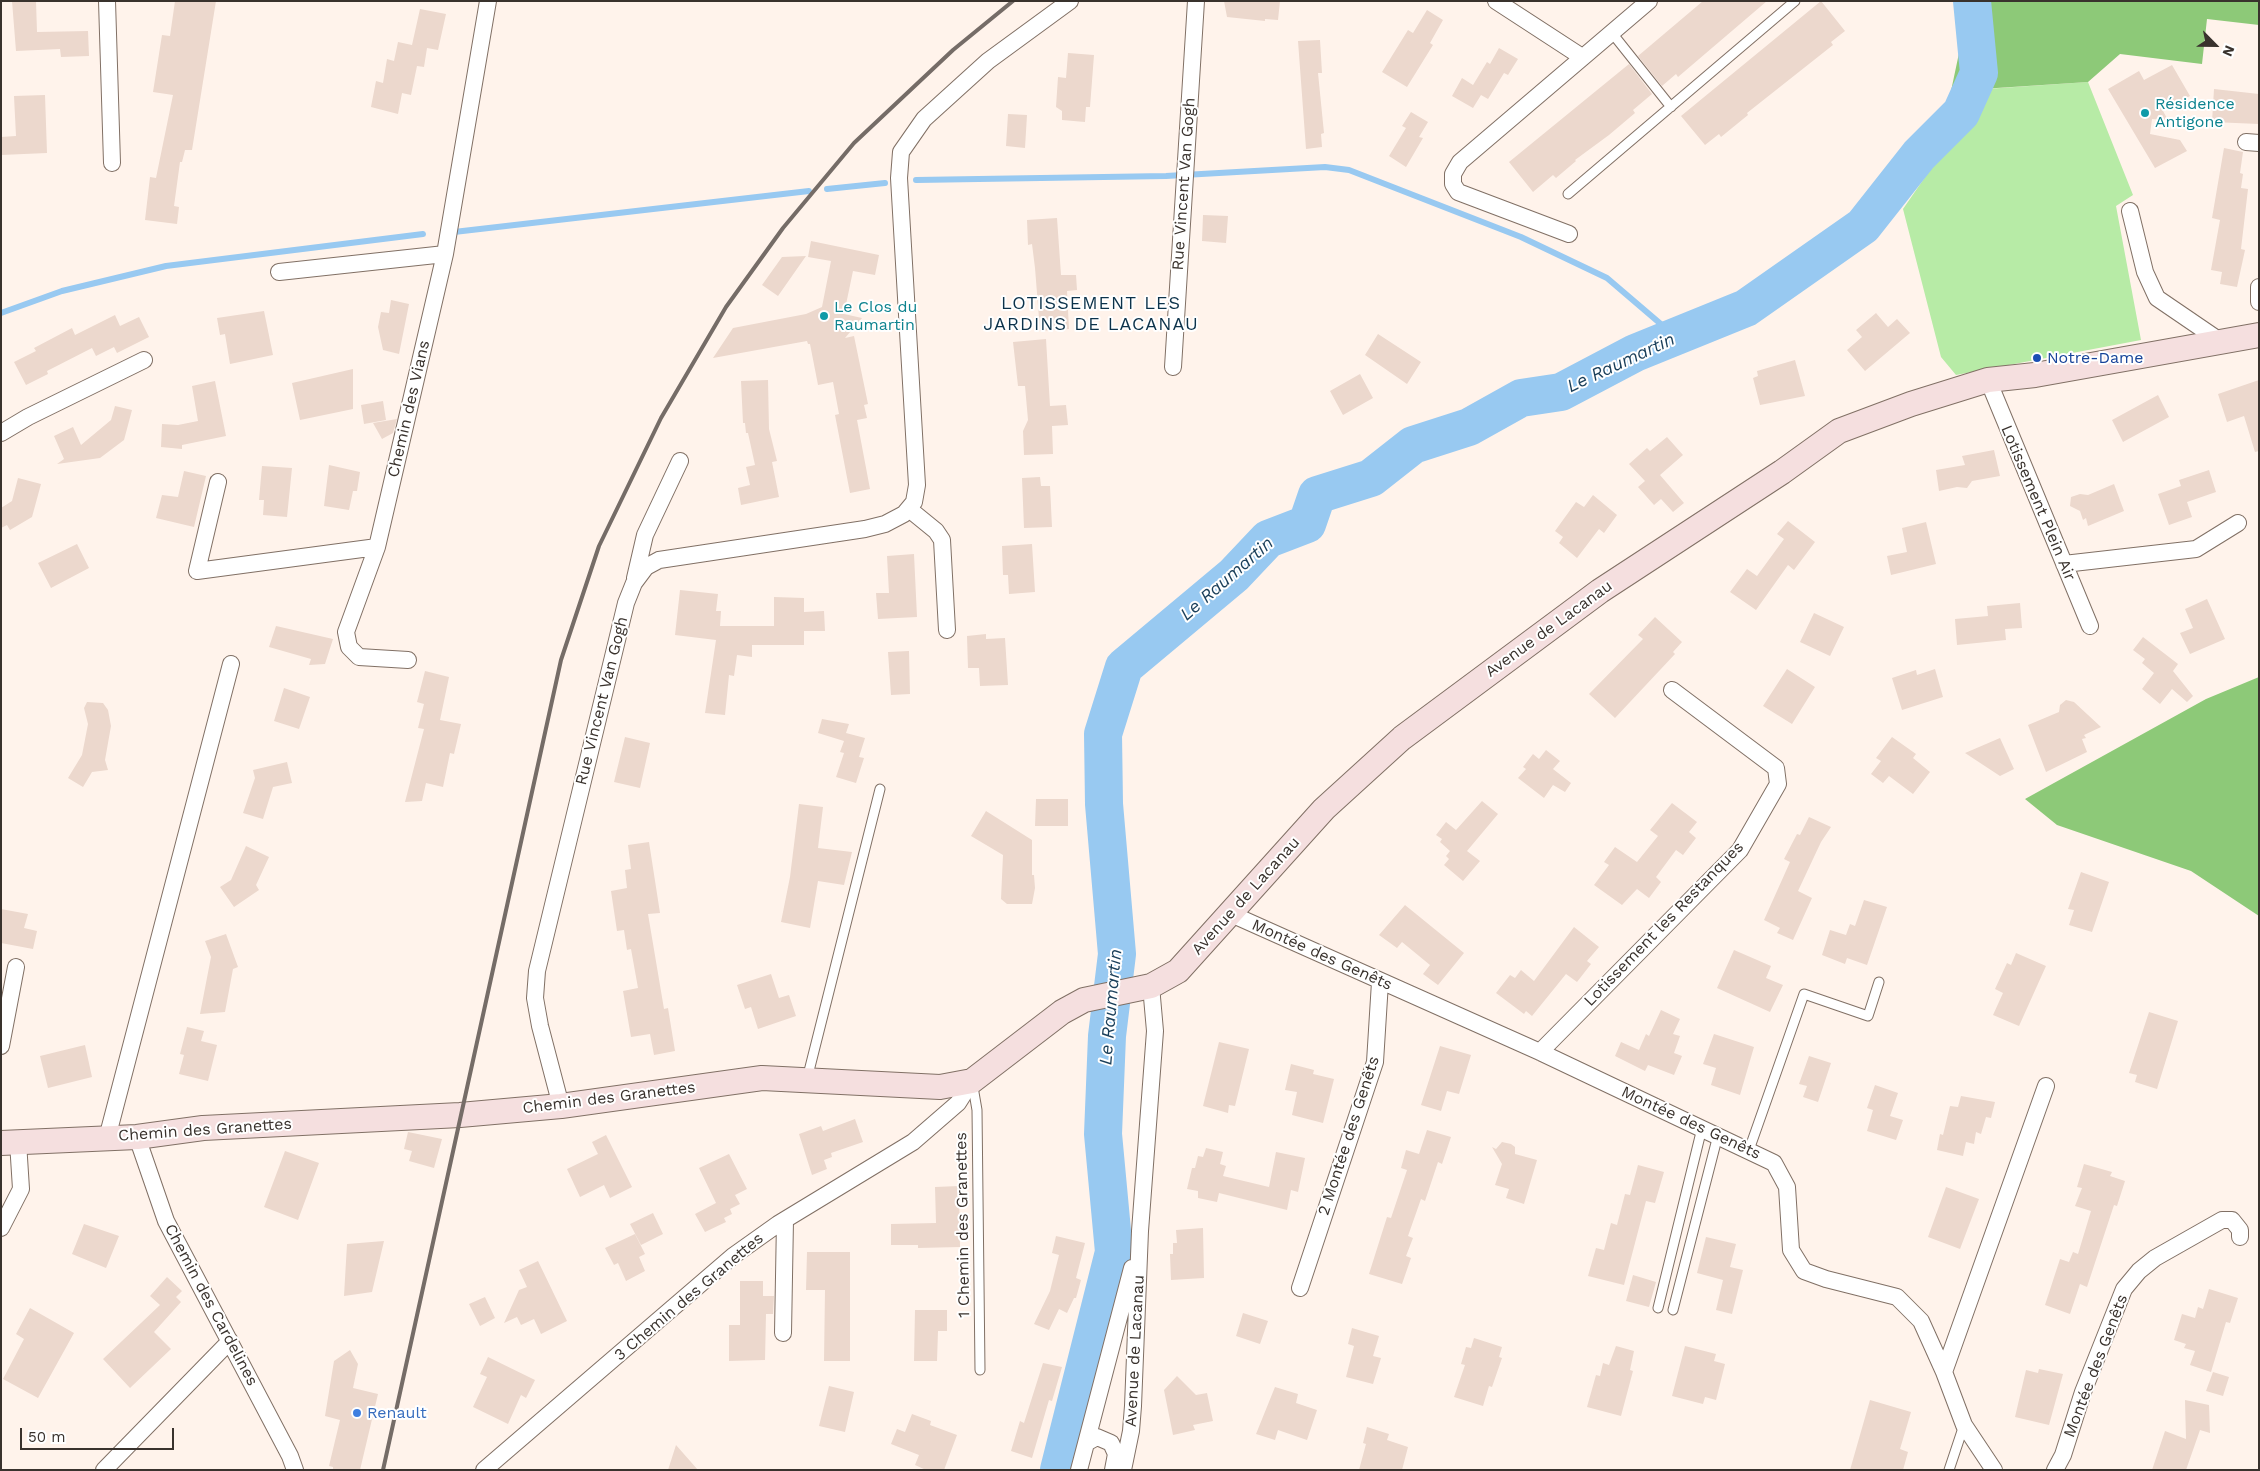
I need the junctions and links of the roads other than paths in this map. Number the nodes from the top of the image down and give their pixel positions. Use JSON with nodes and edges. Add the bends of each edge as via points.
{"nodes":[{"id":1,"x":107,"y":1,"type":"edge"},
{"id":2,"x":488,"y":1,"type":"edge"},
{"id":3,"x":1070,"y":1,"type":"edge"},
{"id":4,"x":1196,"y":1,"type":"edge"},
{"id":5,"x":1496,"y":1,"type":"edge"},
{"id":6,"x":1650,"y":1,"type":"edge"},
{"id":7,"x":1795,"y":1,"type":"edge"},
{"id":8,"x":1612,"y":33,"type":"junction"},
{"id":9,"x":1582,"y":57,"type":"junction"},
{"id":10,"x":1671,"y":107,"type":"junction"},
{"id":11,"x":112,"y":163,"type":"dead end"},
{"id":12,"x":1568,"y":194,"type":"dead end"},
{"id":13,"x":2130,"y":211,"type":"dead end"},
{"id":14,"x":1569,"y":234,"type":"dead end"},
{"id":15,"x":445,"y":254,"type":"junction"},
{"id":16,"x":280,"y":272,"type":"dead end"},
{"id":17,"x":2259,"y":287,"type":"edge"},
{"id":18,"x":2259,"y":302,"type":"edge"},
{"id":19,"x":2259,"y":334,"type":"edge"},
{"id":20,"x":2220,"y":342,"type":"junction"},
{"id":21,"x":144,"y":360,"type":"dead end"},
{"id":22,"x":1173,"y":367,"type":"dead end"},
{"id":23,"x":1988,"y":380,"type":"junction"},
{"id":24,"x":1,"y":433,"type":"edge"},
{"id":25,"x":680,"y":461,"type":"dead end"},
{"id":26,"x":218,"y":482,"type":"dead end"},
{"id":27,"x":909,"y":508,"type":"junction"},
{"id":28,"x":2238,"y":523,"type":"dead end"},
{"id":29,"x":377,"y":548,"type":"junction"},
{"id":30,"x":2064,"y":564,"type":"junction"},
{"id":31,"x":634,"y":583,"type":"junction"},
{"id":32,"x":2090,"y":626,"type":"dead end"},
{"id":33,"x":946,"y":630,"type":"dead end"},
{"id":34,"x":408,"y":660,"type":"dead end"},
{"id":35,"x":231,"y":664,"type":"dead end"},
{"id":36,"x":1672,"y":690,"type":"dead end"},
{"id":37,"x":880,"y":789,"type":"dead end"},
{"id":38,"x":1231,"y":914,"type":"junction"},
{"id":39,"x":16,"y":967,"type":"dead end"},
{"id":40,"x":1380,"y":982,"type":"junction"},
{"id":41,"x":1879,"y":982,"type":"dead end"},
{"id":42,"x":1151,"y":986,"type":"junction"},
{"id":43,"x":1,"y":1046,"type":"edge"},
{"id":44,"x":1540,"y":1052,"type":"junction"},
{"id":45,"x":807,"y":1080,"type":"junction"},
{"id":46,"x":972,"y":1081,"type":"junction"},
{"id":47,"x":2046,"y":1086,"type":"dead end"},
{"id":48,"x":561,"y":1106,"type":"junction"},
{"id":49,"x":1702,"y":1128,"type":"junction"},
{"id":50,"x":1718,"y":1135,"type":"junction"},
{"id":51,"x":137,"y":1137,"type":"junction"},
{"id":52,"x":107,"y":1138,"type":"junction"},
{"id":53,"x":15,"y":1142,"type":"edge"},
{"id":54,"x":1749,"y":1150,"type":"junction"},
{"id":55,"x":785,"y":1220,"type":"junction"},
{"id":56,"x":1,"y":1228,"type":"edge"},
{"id":57,"x":1140,"y":1231,"type":"junction"},
{"id":58,"x":2240,"y":1236,"type":"dead end"},
{"id":59,"x":1300,"y":1288,"type":"dead end"},
{"id":60,"x":1658,"y":1308,"type":"dead end"},
{"id":61,"x":1673,"y":1310,"type":"dead end"},
{"id":62,"x":783,"y":1333,"type":"dead end"},
{"id":63,"x":230,"y":1341,"type":"junction"},
{"id":64,"x":980,"y":1370,"type":"dead end"},
{"id":65,"x":1944,"y":1372,"type":"junction"},
{"id":66,"x":1964,"y":1425,"type":"junction"},
{"id":67,"x":1088,"y":1442,"type":"junction"},
{"id":68,"x":104,"y":1470,"type":"edge"},
{"id":69,"x":295,"y":1470,"type":"edge"},
{"id":70,"x":484,"y":1470,"type":"edge"},
{"id":71,"x":1079,"y":1470,"type":"edge"},
{"id":72,"x":1113,"y":1470,"type":"edge"},
{"id":73,"x":1123,"y":1470,"type":"edge"},
{"id":74,"x":1950,"y":1470,"type":"edge"},
{"id":75,"x":1994,"y":1470,"type":"edge"},
{"id":76,"x":2055,"y":1470,"type":"edge"}],
"edges":[{"from":1,"to":11,"type":"street"},
{"from":2,"to":15,"type":"street","name":"Chemin des Vians"},
{"from":3,"to":27,"type":"street","via":[[988,61],[924,119],[902,152],[899,178],[917,485],[914,502]]},
{"from":4,"to":22,"type":"street","name":"Rue Vincent Van Gogh"},
{"from":5,"to":9,"type":"street"},
{"from":6,"to":8,"type":"street"},
{"from":7,"to":10,"type":"lane"},
{"from":8,"to":9,"type":"street"},
{"from":8,"to":10,"type":"lane"},
{"from":9,"to":14,"type":"street","via":[[1460,162],[1452,184],[1458,192]]},
{"from":10,"to":12,"type":"lane"},
{"from":13,"to":20,"type":"street","via":[[2145,272],[2158,298]]},
{"from":15,"to":16,"type":"street"},
{"from":15,"to":29,"type":"street","name":"Chemin des Vians"},
{"from":17,"to":18,"type":"street"},
{"from":19,"to":20,"type":"street","name":"Avenue de Lacanau"},
{"from":20,"to":23,"type":"street","name":"Avenue de Lacanau"},
{"from":21,"to":24,"type":"street"},
{"from":23,"to":30,"type":"street","name":"Lotissement Plein Air"},
{"from":23,"to":38,"type":"street","name":"Avenue de Lacanau","via":[[1911,404],[1839,432],[1600,590],[1402,738],[1324,809]]},
{"from":25,"to":31,"type":"street","via":[[645,535]]},
{"from":26,"to":29,"type":"street","via":[[197,571]]},
{"from":27,"to":31,"type":"street","name":"Rue Vincent Van Gogh","via":[[885,524],[865,529],[659,560],[646,567]]},
{"from":27,"to":33,"type":"street","via":[[936,530],[942,540]]},
{"from":28,"to":30,"type":"street","via":[[2196,548]]},
{"from":29,"to":34,"type":"street","name":"Chemin des Vians","via":[[346,632],[349,647],[359,657]]},
{"from":30,"to":32,"type":"street","name":"Lotissement Plein Air"},
{"from":31,"to":48,"type":"street","name":"Rue Vincent Van Gogh","via":[[626,603],[537,971],[535,998]]},
{"from":35,"to":52,"type":"street","name":"Chemin des Granettes"},
{"from":36,"to":44,"type":"street","name":"Lotissement les Restanques","via":[[1776,768],[1778,784],[1740,850]]},
{"from":37,"to":45,"type":"lane"},
{"from":38,"to":40,"type":"street","name":"Montée des Genêts"},
{"from":38,"to":42,"type":"street","name":"Avenue de Lacanau","via":[[1178,971]]},
{"from":39,"to":43,"type":"street"},
{"from":40,"to":44,"type":"street","name":"Montée des Genêts"},
{"from":40,"to":59,"type":"street","name":"2 Montée des Genêts","via":[[1375,1062]]},
{"from":41,"to":54,"type":"lane","via":[[1868,1016],[1804,994]]},
{"from":42,"to":46,"type":"street","name":"Chemin des Granettes","via":[[1084,1000],[1062,1012]]},
{"from":42,"to":57,"type":"street","name":"Avenue de Lacanau","via":[[1155,1032]]},
{"from":44,"to":49,"type":"street","name":"Montée des Genêts"},
{"from":45,"to":46,"type":"street","name":"Chemin des Granettes","via":[[940,1087]]},
{"from":45,"to":48,"type":"street","name":"Chemin des Granettes","via":[[762,1078]]},
{"from":46,"to":55,"type":"street","name":"3 Chemin des Granettes","via":[[958,1103],[913,1142]]},
{"from":46,"to":64,"type":"lane","name":"1 Chemin des Granettes","via":[[977,1110]]},
{"from":47,"to":65,"type":"street"},
{"from":48,"to":51,"type":"street","name":"Chemin des Granettes","via":[[460,1115],[203,1128]]},
{"from":49,"to":50,"type":"street","name":"Montée des Genêts"},
{"from":49,"to":60,"type":"lane"},
{"from":50,"to":54,"type":"street","name":"Montée des Genêts"},
{"from":50,"to":61,"type":"lane"},
{"from":51,"to":52,"type":"street","name":"Chemin des Granettes"},
{"from":51,"to":63,"type":"street","name":"Chemin des Cardelines","via":[[166,1221]]},
{"from":52,"to":53,"type":"street","name":"Chemin des Granettes"},
{"from":53,"to":56,"type":"street","via":[[21,1189]]},
{"from":54,"to":65,"type":"street","name":"Montée des Genêts","via":[[1774,1163],[1787,1187],[1791,1250],[1804,1271],[1897,1297],[1921,1321]]},
{"from":55,"to":62,"type":"street"},
{"from":55,"to":70,"type":"street","name":"3 Chemin des Granettes","via":[[733,1256]]},
{"from":57,"to":67,"type":"street","name":"Avenue de Lacanau"},
{"from":57,"to":73,"type":"street","name":"Avenue de Lacanau","via":[[1133,1406]]},
{"from":58,"to":76,"type":"street","name":"Montée des Genêts","via":[[2240,1230],[2232,1220],[2222,1220],[2154,1258],[2124,1289]]},
{"from":63,"to":68,"type":"street"},
{"from":63,"to":69,"type":"street","name":"Chemin des Cardelines"},
{"from":65,"to":66,"type":"street","name":"Montée des Genêts"},
{"from":66,"to":74,"type":"lane"},
{"from":66,"to":75,"type":"street","name":"Montée des Genêts"},
{"from":67,"to":71,"type":"street","name":"Avenue de Lacanau"},
{"from":67,"to":72,"type":"street","name":"Avenue de Lacanau","via":[[1097,1437],[1111,1442],[1116,1454]]}]}
